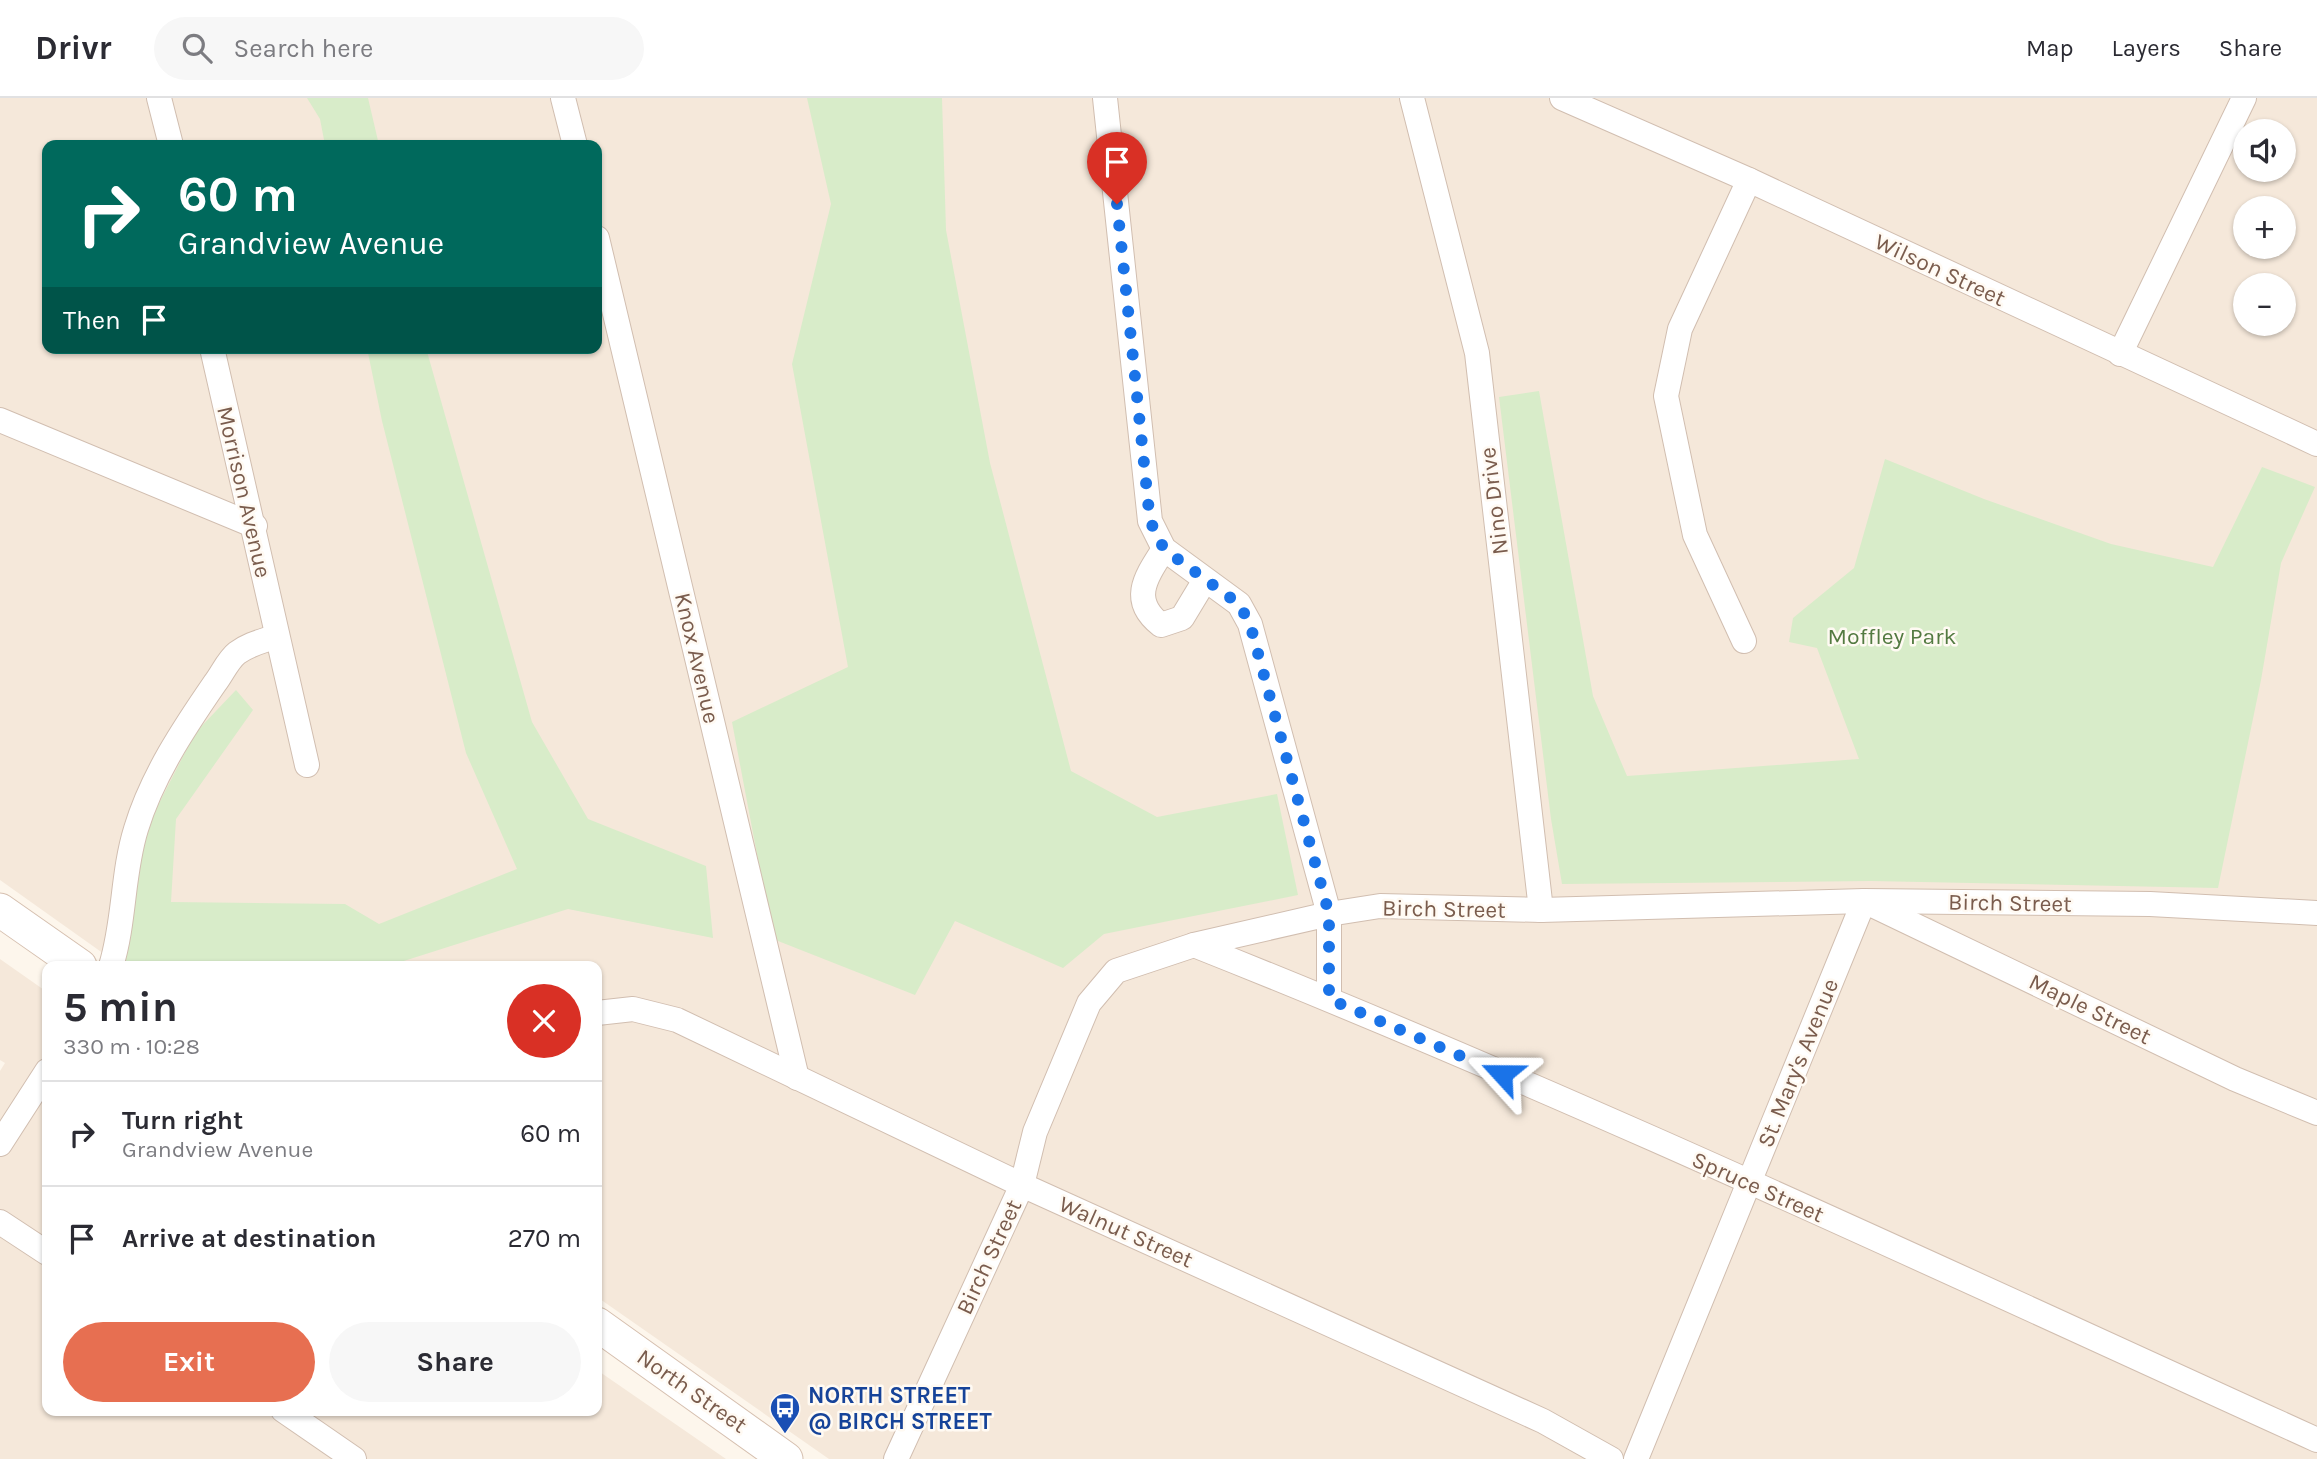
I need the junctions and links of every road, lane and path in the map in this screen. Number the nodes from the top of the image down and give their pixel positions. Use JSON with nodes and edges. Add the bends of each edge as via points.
{"nodes":[{"id":1,"x":159,"y":98,"type":"edge"},
{"id":2,"x":564,"y":98,"type":"edge"},
{"id":3,"x":1105,"y":98,"type":"edge"},
{"id":4,"x":1412,"y":98,"type":"edge"},
{"id":5,"x":1562,"y":98,"type":"edge"},
{"id":6,"x":2244,"y":98,"type":"edge"},
{"id":7,"x":170,"y":140,"type":"edge"},
{"id":8,"x":574,"y":140,"type":"edge"},
{"id":9,"x":1749,"y":180,"type":"junction"},
{"id":10,"x":602,"y":259,"type":"edge"},
{"id":11,"x":213,"y":354,"type":"edge"},
{"id":12,"x":2120,"y":354,"type":"junction"},
{"id":13,"x":0,"y":420,"type":"edge"},
{"id":14,"x":2317,"y":444,"type":"edge"},
{"id":15,"x":255,"y":526,"type":"junction"},
{"id":16,"x":1164,"y":549,"type":"junction"},
{"id":17,"x":1205,"y":580,"type":"junction"},
{"id":18,"x":276,"y":636,"type":"junction"},
{"id":19,"x":1744,"y":641,"type":"dead end"},
{"id":20,"x":307,"y":765,"type":"dead end"},
{"id":21,"x":1864,"y":901,"type":"junction"},
{"id":22,"x":0,"y":910,"type":"edge"},
{"id":23,"x":1541,"y":910,"type":"junction"},
{"id":24,"x":2317,"y":913,"type":"edge"},
{"id":25,"x":1329,"y":914,"type":"junction"},
{"id":26,"x":1194,"y":945,"type":"junction"},
{"id":27,"x":73,"y":961,"type":"edge"},
{"id":28,"x":112,"y":961,"type":"edge"},
{"id":29,"x":1329,"y":999,"type":"junction"},
{"id":30,"x":602,"y":1012,"type":"edge"},
{"id":31,"x":797,"y":1078,"type":"junction"},
{"id":32,"x":42,"y":1079,"type":"edge"},
{"id":33,"x":2317,"y":1113,"type":"edge"},
{"id":34,"x":0,"y":1144,"type":"edge"},
{"id":35,"x":1749,"y":1183,"type":"junction"},
{"id":36,"x":1022,"y":1185,"type":"junction"},
{"id":37,"x":0,"y":1222,"type":"edge"},
{"id":38,"x":42,"y":1250,"type":"edge"},
{"id":39,"x":602,"y":1328,"type":"edge"},
{"id":40,"x":292,"y":1416,"type":"edge"},
{"id":41,"x":2317,"y":1440,"type":"edge"},
{"id":42,"x":354,"y":1459,"type":"edge"},
{"id":43,"x":786,"y":1459,"type":"edge"},
{"id":44,"x":896,"y":1459,"type":"edge"},
{"id":45,"x":1612,"y":1459,"type":"edge"},
{"id":46,"x":1636,"y":1459,"type":"edge"}],
"edges":[{"from":1,"to":7,"type":"street"},
{"from":2,"to":8,"type":"street"},
{"from":3,"to":16,"type":"street","via":[[1150,521]]},
{"from":4,"to":23,"type":"street","name":"Nino Drive","via":[[1477,353]]},
{"from":5,"to":9,"type":"street","name":"Wilson Street"},
{"from":6,"to":12,"type":"street"},
{"from":9,"to":12,"type":"street","name":"Wilson Street"},
{"from":9,"to":19,"type":"street","via":[[1680,329],[1666,396],[1695,535]]},
{"from":10,"to":31,"type":"street","name":"Knox Avenue"},
{"from":11,"to":15,"type":"street","name":"Morrison Avenue","via":[[228,431]]},
{"from":12,"to":14,"type":"street","name":"Wilson Street"},
{"from":13,"to":15,"type":"street"},
{"from":15,"to":18,"type":"street","name":"Morrison Avenue"},
{"from":16,"to":17,"type":"street"},
{"from":16,"to":17,"type":"street","via":[[1142,594],[1148,615],[1161,625],[1182,618]]},
{"from":17,"to":25,"type":"street","via":[[1239,604],[1250,624]]},
{"from":18,"to":20,"type":"street","name":"Morrison Avenue"},
{"from":18,"to":28,"type":"street","via":[[236,654],[152,787],[135,830]]},
{"from":21,"to":23,"type":"street","name":"Birch Street"},
{"from":21,"to":24,"type":"street","name":"Birch Street","via":[[2150,904]]},
{"from":21,"to":33,"type":"street","name":"Maple Street","via":[[2235,1079]]},
{"from":21,"to":35,"type":"street","name":"St. Mary's Avenue"},
{"from":22,"to":27,"type":"main road"},
{"from":23,"to":25,"type":"street","name":"Birch Street","via":[[1380,906]]},
{"from":25,"to":26,"type":"street","name":"Birch Street"},
{"from":25,"to":29,"type":"street"},
{"from":26,"to":29,"type":"street","name":"Spruce Street"},
{"from":26,"to":36,"type":"street","name":"Birch Street","via":[[1116,971],[1089,1003],[1035,1132]]},
{"from":29,"to":35,"type":"street","name":"Spruce Street"},
{"from":30,"to":31,"type":"street","name":"Walnut Street","via":[[633,1009],[677,1020]]},
{"from":31,"to":36,"type":"street","name":"Walnut Street"},
{"from":32,"to":34,"type":"street"},
{"from":35,"to":41,"type":"street","name":"Spruce Street"},
{"from":35,"to":46,"type":"street","name":"St. Mary's Avenue"},
{"from":36,"to":44,"type":"street","name":"Birch Street"},
{"from":36,"to":45,"type":"street","name":"Walnut Street","via":[[1543,1422]]},
{"from":37,"to":38,"type":"street"},
{"from":39,"to":43,"type":"main road","name":"North Street"},
{"from":40,"to":42,"type":"street"}]}
